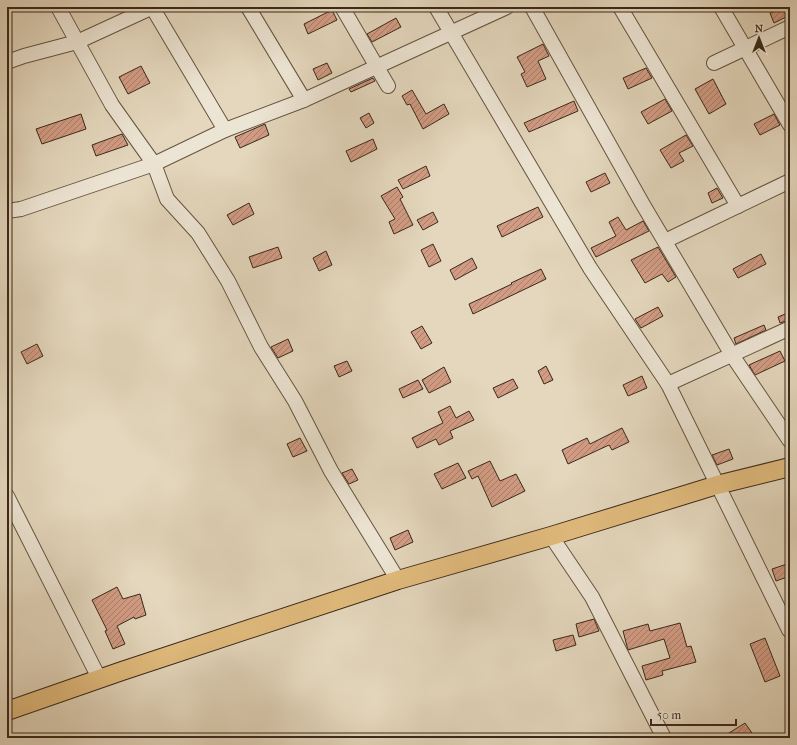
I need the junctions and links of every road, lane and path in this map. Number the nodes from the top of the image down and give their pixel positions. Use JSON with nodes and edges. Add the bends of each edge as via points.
{"nodes":[{"id":1,"x":58,"y":7,"type":"edge"},
{"id":2,"x":152,"y":7,"type":"edge"},
{"id":3,"x":248,"y":7,"type":"edge"},
{"id":4,"x":342,"y":7,"type":"edge"},
{"id":5,"x":436,"y":7,"type":"edge"},
{"id":6,"x":507,"y":7,"type":"edge"},
{"id":7,"x":532,"y":7,"type":"edge"},
{"id":8,"x":620,"y":7,"type":"edge"},
{"id":9,"x":721,"y":7,"type":"edge"},
{"id":10,"x":790,"y":27,"type":"edge"},
{"id":11,"x":450,"y":32,"type":"junction"},
{"id":12,"x":77,"y":42,"type":"junction"},
{"id":13,"x":745,"y":48,"type":"junction"},
{"id":14,"x":7,"y":62,"type":"edge"},
{"id":15,"x":714,"y":63,"type":"dead end"},
{"id":16,"x":377,"y":66,"type":"junction"},
{"id":17,"x":388,"y":86,"type":"dead end"},
{"id":18,"x":304,"y":100,"type":"junction"},
{"id":19,"x":790,"y":125,"type":"edge"},
{"id":20,"x":225,"y":130,"type":"junction"},
{"id":21,"x":154,"y":164,"type":"junction"},
{"id":22,"x":790,"y":181,"type":"edge"},
{"id":23,"x":738,"y":206,"type":"junction"},
{"id":24,"x":7,"y":211,"type":"edge"},
{"id":25,"x":665,"y":241,"type":"junction"},
{"id":26,"x":790,"y":328,"type":"edge"},
{"id":27,"x":732,"y":354,"type":"junction"},
{"id":28,"x":668,"y":384,"type":"junction"},
{"id":29,"x":790,"y":441,"type":"edge"},
{"id":30,"x":790,"y":467,"type":"edge"},
{"id":31,"x":717,"y":485,"type":"junction"},
{"id":32,"x":7,"y":496,"type":"edge"},
{"id":33,"x":551,"y":536,"type":"junction"},
{"id":34,"x":398,"y":580,"type":"junction"},
{"id":35,"x":790,"y":631,"type":"edge"},
{"id":36,"x":99,"y":678,"type":"junction"},
{"id":37,"x":7,"y":711,"type":"edge"},
{"id":38,"x":664,"y":738,"type":"edge"}],
"edges":[{"from":1,"to":12,"type":"street"},
{"from":2,"to":12,"type":"street"},
{"from":2,"to":20,"type":"street"},
{"from":3,"to":18,"type":"street"},
{"from":4,"to":16,"type":"street"},
{"from":5,"to":11,"type":"street"},
{"from":6,"to":11,"type":"street"},
{"from":7,"to":25,"type":"street"},
{"from":8,"to":23,"type":"street"},
{"from":9,"to":13,"type":"street"},
{"from":10,"to":13,"type":"street"},
{"from":11,"to":16,"type":"street"},
{"from":11,"to":28,"type":"street","via":[[590,268]]},
{"from":12,"to":14,"type":"street"},
{"from":12,"to":21,"type":"street","via":[[112,105]]},
{"from":13,"to":15,"type":"street"},
{"from":13,"to":19,"type":"street"},
{"from":16,"to":17,"type":"street"},
{"from":16,"to":18,"type":"street"},
{"from":18,"to":20,"type":"street"},
{"from":20,"to":21,"type":"street"},
{"from":21,"to":24,"type":"street","via":[[21,209]]},
{"from":21,"to":34,"type":"street","via":[[167,199],[198,233],[228,281],[261,347],[295,401],[331,471]]},
{"from":22,"to":23,"type":"street"},
{"from":23,"to":25,"type":"street"},
{"from":25,"to":27,"type":"street"},
{"from":26,"to":27,"type":"street"},
{"from":27,"to":28,"type":"street"},
{"from":27,"to":29,"type":"street"},
{"from":28,"to":31,"type":"street"},
{"from":30,"to":31,"type":"main road"},
{"from":31,"to":33,"type":"main road"},
{"from":31,"to":35,"type":"street"},
{"from":32,"to":36,"type":"street"},
{"from":33,"to":34,"type":"main road"},
{"from":33,"to":38,"type":"street","via":[[592,597]]},
{"from":34,"to":36,"type":"main road"},
{"from":36,"to":37,"type":"main road"}]}
